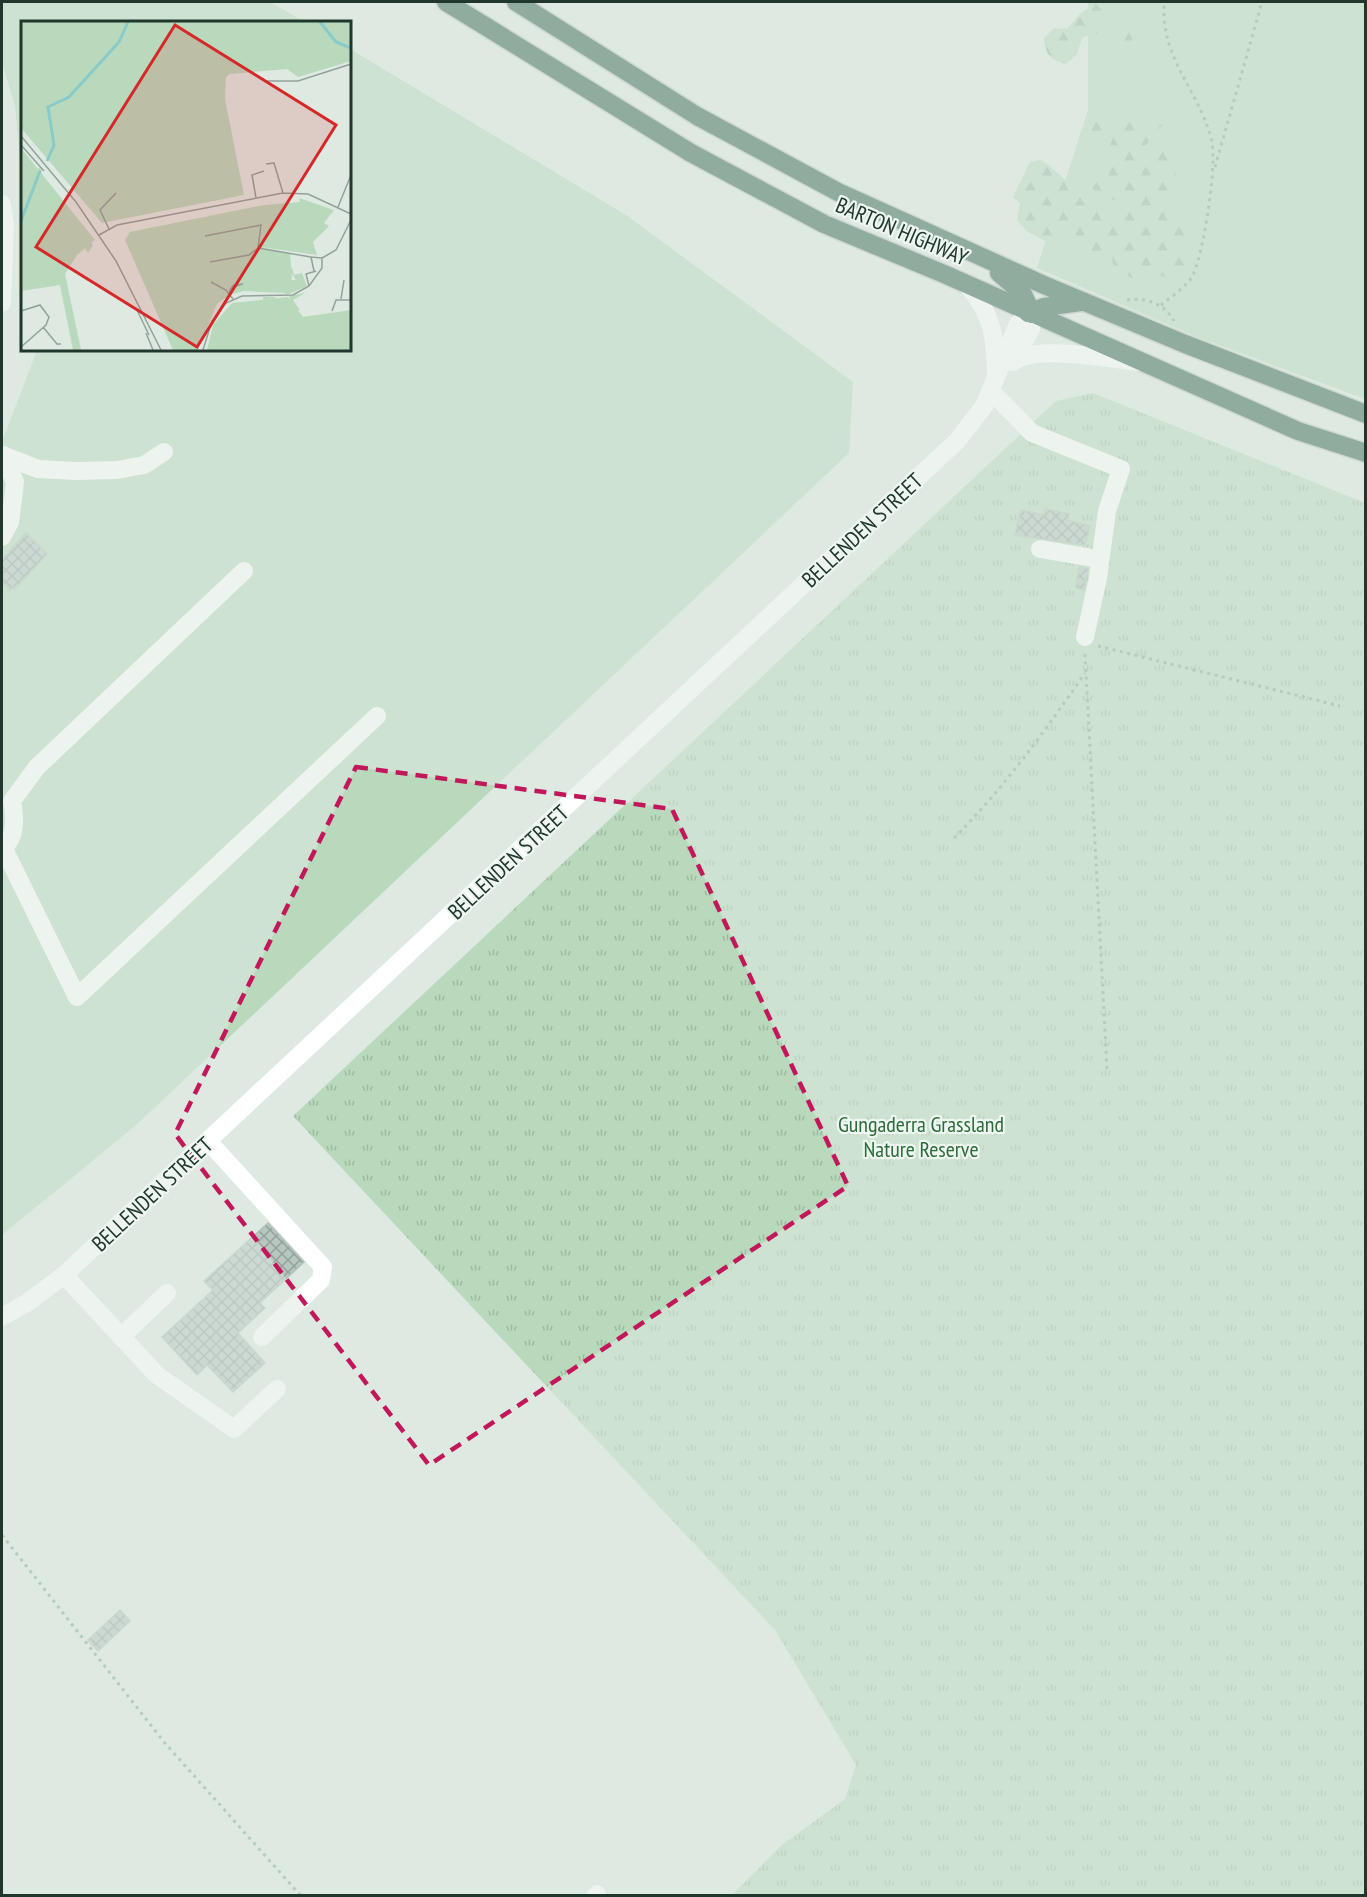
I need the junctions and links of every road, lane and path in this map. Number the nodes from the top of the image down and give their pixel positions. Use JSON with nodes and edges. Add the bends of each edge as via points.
{"nodes":[{"id":1,"x":446,"y":2,"type":"edge"},
{"id":2,"x":516,"y":2,"type":"edge"},
{"id":3,"x":1164,"y":2,"type":"edge"},
{"id":4,"x":1262,"y":2,"type":"edge"},
{"id":5,"x":1214,"y":169,"type":"dead end"},
{"id":6,"x":2,"y":204,"type":"edge"},
{"id":7,"x":979,"y":257,"type":"junction"},
{"id":8,"x":967,"y":285,"type":"junction"},
{"id":9,"x":1083,"y":301,"type":"junction"},
{"id":10,"x":2,"y":303,"type":"edge"},
{"id":11,"x":1161,"y":305,"type":"dead end"},
{"id":12,"x":1031,"y":313,"type":"junction"},
{"id":13,"x":1013,"y":362,"type":"junction"},
{"id":14,"x":1140,"y":362,"type":"junction"},
{"id":15,"x":994,"y":387,"type":"junction"},
{"id":16,"x":1365,"y":414,"type":"edge"},
{"id":17,"x":164,"y":452,"type":"dead end"},
{"id":18,"x":1365,"y":453,"type":"edge"},
{"id":19,"x":2,"y":455,"type":"edge"},
{"id":20,"x":7,"y":508,"type":"edge"},
{"id":21,"x":2,"y":537,"type":"edge"},
{"id":22,"x":1040,"y":549,"type":"dead end"},
{"id":23,"x":1099,"y":559,"type":"junction"},
{"id":24,"x":244,"y":571,"type":"dead end"},
{"id":25,"x":1085,"y":640,"type":"junction"},
{"id":26,"x":1086,"y":671,"type":"junction"},
{"id":27,"x":1340,"y":706,"type":"dead end"},
{"id":28,"x":377,"y":716,"type":"dead end"},
{"id":29,"x":954,"y":838,"type":"dead end"},
{"id":30,"x":2,"y":848,"type":"edge"},
{"id":31,"x":1107,"y":1069,"type":"dead end"},
{"id":32,"x":208,"y":1143,"type":"junction"},
{"id":33,"x":64,"y":1275,"type":"junction"},
{"id":34,"x":167,"y":1293,"type":"dead end"},
{"id":35,"x":2,"y":1317,"type":"edge"},
{"id":36,"x":121,"y":1336,"type":"junction"},
{"id":37,"x":262,"y":1336,"type":"dead end"},
{"id":38,"x":277,"y":1389,"type":"dead end"},
{"id":39,"x":2,"y":1536,"type":"edge"},
{"id":40,"x":301,"y":1896,"type":"edge"}],
"edges":[{"from":1,"to":8,"type":"highway","name":"BARTON HIGHWAY","via":[[701,158],[824,224]]},
{"from":2,"to":7,"type":"highway","name":"BARTON HIGHWAY","via":[[697,116],[838,192]]},
{"from":3,"to":11,"type":"path","via":[[1163,21],[1170,52],[1205,121],[1214,158],[1193,275]]},
{"from":4,"to":5,"type":"path"},
{"from":6,"to":10,"type":"street"},
{"from":7,"to":9,"type":"highway","name":"BARTON HIGHWAY"},
{"from":7,"to":12,"type":"highway","via":[[1020,290]]},
{"from":8,"to":12,"type":"highway","name":"BARTON HIGHWAY"},
{"from":8,"to":15,"type":"street","via":[[990,320]]},
{"from":9,"to":12,"type":"highway"},
{"from":9,"to":16,"type":"highway","name":"BARTON HIGHWAY"},
{"from":12,"to":13,"type":"street","name":"BELLENDEN STREET","via":[[1031,329]]},
{"from":12,"to":14,"type":"highway","name":"BARTON HIGHWAY"},
{"from":12,"to":15,"type":"street","name":"BELLENDEN STREET","via":[[1018,324]]},
{"from":13,"to":14,"type":"street","via":[[1042,354]]},
{"from":13,"to":15,"type":"street","name":"BELLENDEN STREET"},
{"from":14,"to":18,"type":"highway","name":"BARTON HIGHWAY","via":[[1298,430]]},
{"from":15,"to":23,"type":"street","via":[[1032,432],[1121,469],[1107,511]]},
{"from":15,"to":32,"type":"street","name":"BELLENDEN STREET","via":[[957,441]]},
{"from":17,"to":19,"type":"street","via":[[144,465],[76,471],[39,469]]},
{"from":19,"to":20,"type":"street","via":[[15,482]]},
{"from":20,"to":21,"type":"street","via":[[10,522]]},
{"from":22,"to":23,"type":"street"},
{"from":23,"to":25,"type":"street"},
{"from":24,"to":30,"type":"street","via":[[37,767],[12,801],[15,822]]},
{"from":25,"to":26,"type":"path"},
{"from":25,"to":27,"type":"path"},
{"from":26,"to":29,"type":"path","via":[[987,805]]},
{"from":26,"to":31,"type":"path"},
{"from":28,"to":30,"type":"street","via":[[77,997]]},
{"from":32,"to":33,"type":"street","name":"BELLENDEN STREET"},
{"from":32,"to":37,"type":"street","via":[[323,1267],[321,1280]]},
{"from":33,"to":35,"type":"street","name":"BELLENDEN STREET"},
{"from":33,"to":36,"type":"street"},
{"from":34,"to":36,"type":"street"},
{"from":36,"to":38,"type":"street","via":[[157,1375],[234,1429]]},
{"from":39,"to":40,"type":"path","via":[[164,1742]]}]}
